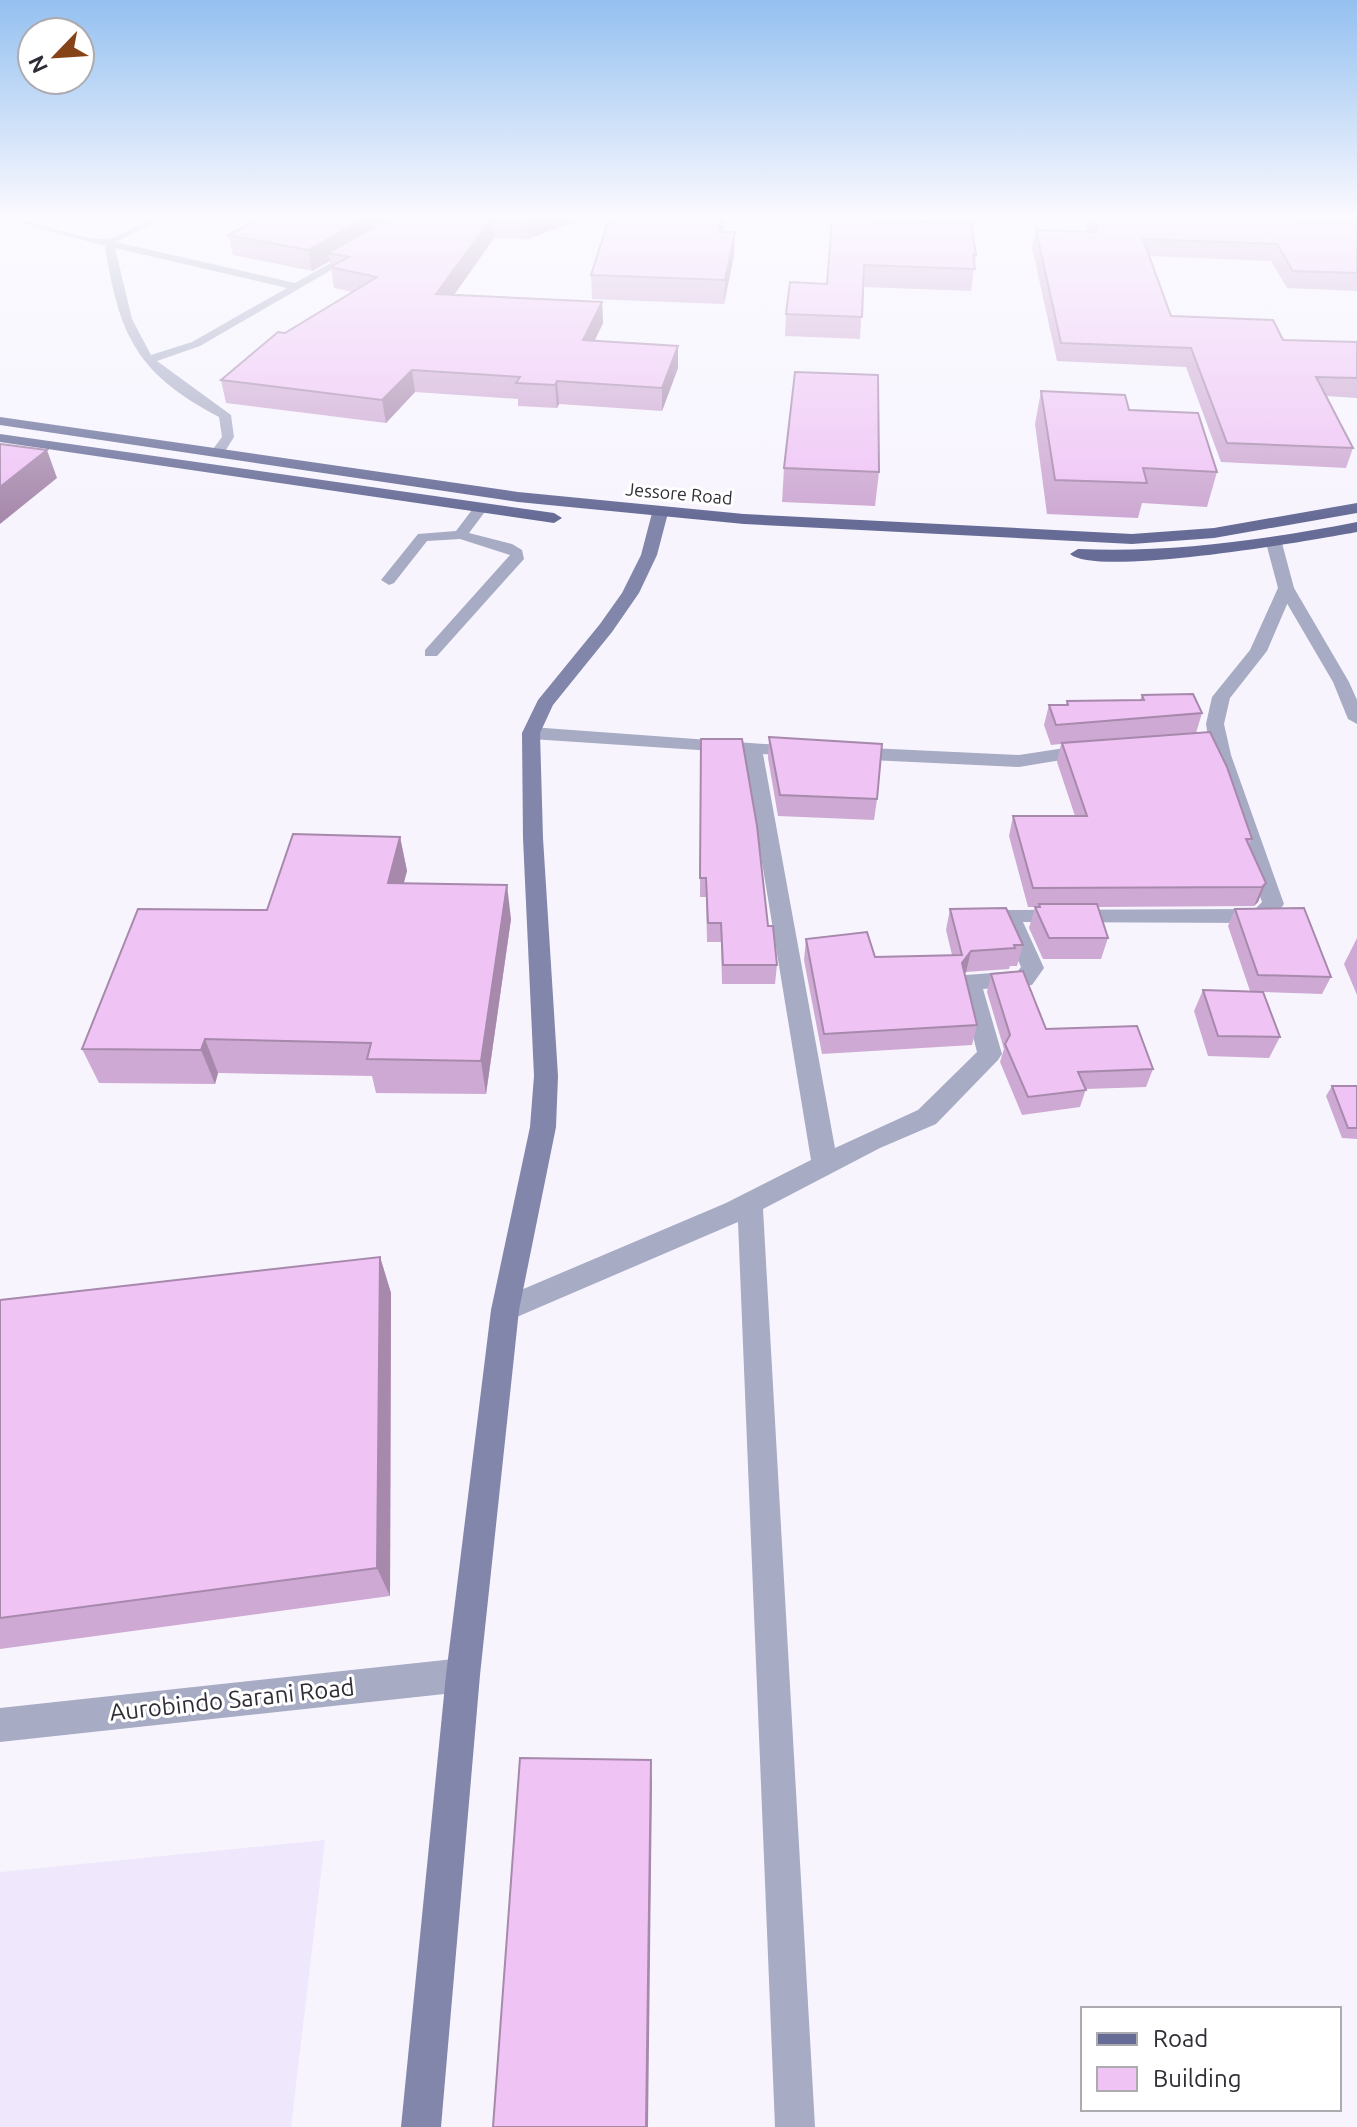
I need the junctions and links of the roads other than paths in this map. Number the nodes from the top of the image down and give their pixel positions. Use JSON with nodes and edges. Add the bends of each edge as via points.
{"nodes":[{"id":1,"x":125,"y":318,"type":"edge"},
{"id":2,"x":242,"y":318,"type":"edge"},
{"id":3,"x":148,"y":360,"type":"junction"},
{"id":4,"x":0,"y":421,"type":"edge"},
{"id":5,"x":0,"y":438,"type":"edge"},
{"id":6,"x":217,"y":453,"type":"junction"},
{"id":7,"x":1357,"y":508,"type":"edge"},
{"id":8,"x":480,"y":509,"type":"junction"},
{"id":9,"x":565,"y":519,"type":"dead end"},
{"id":10,"x":658,"y":525,"type":"junction"},
{"id":11,"x":1357,"y":527,"type":"edge"},
{"id":12,"x":702,"y":532,"type":"dead end"},
{"id":13,"x":460,"y":535,"type":"junction"},
{"id":14,"x":1274,"y":543,"type":"junction"},
{"id":15,"x":952,"y":546,"type":"dead end"},
{"id":16,"x":1063,"y":553,"type":"dead end"},
{"id":17,"x":389,"y":580,"type":"dead end"},
{"id":18,"x":1286,"y":588,"type":"junction"},
{"id":19,"x":431,"y":653,"type":"dead end"},
{"id":20,"x":1357,"y":719,"type":"edge"},
{"id":21,"x":531,"y":733,"type":"junction"},
{"id":22,"x":1112,"y":748,"type":"edge"},
{"id":23,"x":753,"y":749,"type":"junction"},
{"id":24,"x":825,"y":1165,"type":"junction"},
{"id":25,"x":750,"y":1203,"type":"junction"},
{"id":26,"x":505,"y":1310,"type":"junction"},
{"id":27,"x":463,"y":1675,"type":"junction"},
{"id":28,"x":0,"y":1725,"type":"edge"},
{"id":29,"x":421,"y":2127,"type":"edge"},
{"id":30,"x":795,"y":2127,"type":"edge"}],
"edges":[{"from":1,"to":3,"type":"lane"},
{"from":2,"to":3,"type":"lane","via":[[196,344]]},
{"from":3,"to":6,"type":"lane","via":[[225,415],[228,437]]},
{"from":4,"to":6,"type":"main road","name":"Jessore Road"},
{"from":5,"to":8,"type":"main road"},
{"from":6,"to":10,"type":"main road","name":"Jessore Road","via":[[518,497]]},
{"from":7,"to":10,"type":"main road","name":"Jessore Road","via":[[1214,533],[1132,539]]},
{"from":8,"to":9,"type":"main road"},
{"from":8,"to":13,"type":"lane"},
{"from":10,"to":21,"type":"street","via":[[640,580],[543,704]]},
{"from":11,"to":14,"type":"main road"},
{"from":12,"to":15,"type":"main road","name":"Jessore Road"},
{"from":13,"to":17,"type":"lane","via":[[423,537]]},
{"from":13,"to":19,"type":"lane","via":[[507,547],[517,559]]},
{"from":14,"to":16,"type":"main road","via":[[1175,556]]},
{"from":14,"to":18,"type":"street"},
{"from":18,"to":20,"type":"lane"},
{"from":18,"to":24,"type":"street","via":[[1258,651],[1221,697],[1211,742],[1273,904],[1267,912],[1016,915],[1011,920],[1033,968],[1030,976],[979,978],[971,985],[990,1054],[927,1117]]},
{"from":21,"to":23,"type":"street"},
{"from":21,"to":26,"type":"street","via":[[546,1076],[543,1127]]},
{"from":22,"to":23,"type":"street","via":[[1019,761]]},
{"from":23,"to":24,"type":"street"},
{"from":24,"to":25,"type":"street"},
{"from":25,"to":26,"type":"street"},
{"from":25,"to":30,"type":"street"},
{"from":26,"to":27,"type":"street"},
{"from":27,"to":28,"type":"street","name":"Aurobindo Sarani Road"},
{"from":27,"to":29,"type":"street"}]}
